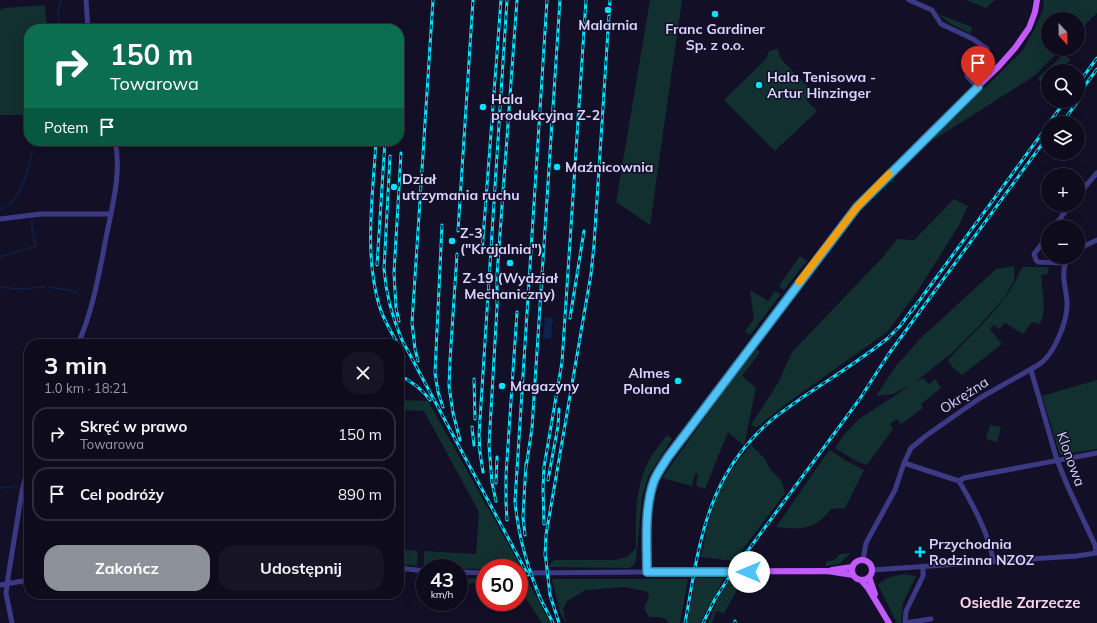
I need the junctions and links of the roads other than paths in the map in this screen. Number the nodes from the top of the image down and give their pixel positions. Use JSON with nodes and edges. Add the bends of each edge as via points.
{"nodes":[{"id":1,"x":86,"y":0,"type":"edge"},
{"id":2,"x":909,"y":0,"type":"edge"},
{"id":3,"x":1037,"y":0,"type":"edge"},
{"id":4,"x":88,"y":24,"type":"edge"},
{"id":5,"x":978,"y":87,"type":"junction"},
{"id":6,"x":115,"y":146,"type":"edge"},
{"id":7,"x":1097,"y":174,"type":"edge"},
{"id":8,"x":1085,"y":187,"type":"edge"},
{"id":9,"x":111,"y":214,"type":"junction"},
{"id":10,"x":0,"y":219,"type":"edge"},
{"id":11,"x":1097,"y":240,"type":"edge"},
{"id":12,"x":1041,"y":245,"type":"edge"},
{"id":13,"x":1085,"y":246,"type":"edge"},
{"id":14,"x":1041,"y":262,"type":"edge"},
{"id":15,"x":1064,"y":264,"type":"edge"},
{"id":16,"x":80,"y":339,"type":"edge"},
{"id":17,"x":1031,"y":370,"type":"junction"},
{"id":18,"x":1097,"y":453,"type":"edge"},
{"id":19,"x":1057,"y":460,"type":"junction"},
{"id":20,"x":904,"y":463,"type":"junction"},
{"id":21,"x":959,"y":481,"type":"junction"},
{"id":22,"x":24,"y":483,"type":"edge"},
{"id":23,"x":1097,"y":553,"type":"edge"},
{"id":24,"x":863,"y":560,"type":"junction"},
{"id":25,"x":993,"y":562,"type":"junction"},
{"id":26,"x":923,"y":566,"type":"junction"},
{"id":27,"x":852,"y":567,"type":"junction"},
{"id":28,"x":404,"y":569,"type":"edge"},
{"id":29,"x":416,"y":570,"type":"edge"},
{"id":30,"x":872,"y":570,"type":"junction"},
{"id":31,"x":827,"y":571,"type":"junction"},
{"id":32,"x":647,"y":572,"type":"junction"},
{"id":33,"x":528,"y":573,"type":"edge"},
{"id":34,"x":853,"y":575,"type":"junction"},
{"id":35,"x":869,"y":577,"type":"junction"},
{"id":36,"x":861,"y":580,"type":"junction"},
{"id":37,"x":24,"y":581,"type":"edge"},
{"id":38,"x":7,"y":584,"type":"junction"},
{"id":39,"x":0,"y":585,"type":"edge"},
{"id":40,"x":880,"y":606,"type":"junction"},
{"id":41,"x":931,"y":619,"type":"dead end"},
{"id":42,"x":12,"y":623,"type":"edge"},
{"id":43,"x":889,"y":623,"type":"edge"},
{"id":44,"x":905,"y":623,"type":"edge"}],
"edges":[{"from":1,"to":4,"type":"street"},
{"from":2,"to":5,"type":"street","via":[[932,10],[941,24],[973,39],[987,49],[983,58],[967,76]]},
{"from":3,"to":5,"type":"main road","via":[[1029,28],[999,66]]},
{"from":5,"to":32,"type":"main road","via":[[857,207],[668,457],[656,476],[651,492]]},
{"from":6,"to":9,"type":"street","via":[[117,175]]},
{"from":7,"to":8,"type":"street"},
{"from":9,"to":10,"type":"street","via":[[41,214]]},
{"from":9,"to":16,"type":"street","via":[[96,288]]},
{"from":11,"to":13,"type":"street"},
{"from":12,"to":14,"type":"street","via":[[1034,254],[1036,260]]},
{"from":15,"to":17,"type":"street","name":"Okrężna","via":[[1067,303],[1065,318],[1049,355],[1044,362]]},
{"from":17,"to":19,"type":"street","name":"Klonowa"},
{"from":17,"to":20,"type":"street","name":"Okrężna","via":[[980,398],[926,435],[912,448]]},
{"from":18,"to":19,"type":"street"},
{"from":19,"to":21,"type":"street"},
{"from":19,"to":23,"type":"street","name":"Klonowa","via":[[1096,545]]},
{"from":20,"to":21,"type":"street"},
{"from":20,"to":24,"type":"street","name":"Okrężna","via":[[895,490],[866,543]]},
{"from":21,"to":25,"type":"street","via":[[986,534]]},
{"from":22,"to":38,"type":"street"},
{"from":23,"to":25,"type":"street"},
{"from":24,"to":27,"type":"main road"},
{"from":24,"to":30,"type":"main road"},
{"from":25,"to":26,"type":"street"},
{"from":26,"to":30,"type":"street"},
{"from":26,"to":44,"type":"street","via":[[923,576],[906,611]]},
{"from":27,"to":31,"type":"main road"},
{"from":27,"to":34,"type":"main road"},
{"from":28,"to":29,"type":"street"},
{"from":30,"to":35,"type":"main road"},
{"from":31,"to":32,"type":"main road"},
{"from":31,"to":34,"type":"main road"},
{"from":32,"to":33,"type":"street"},
{"from":34,"to":36,"type":"main road"},
{"from":35,"to":36,"type":"main road"},
{"from":35,"to":40,"type":"main road"},
{"from":36,"to":40,"type":"main road"},
{"from":37,"to":38,"type":"street"},
{"from":38,"to":39,"type":"street"},
{"from":38,"to":42,"type":"street","via":[[6,593]]},
{"from":40,"to":43,"type":"main road"},
{"from":41,"to":44,"type":"street"}]}
